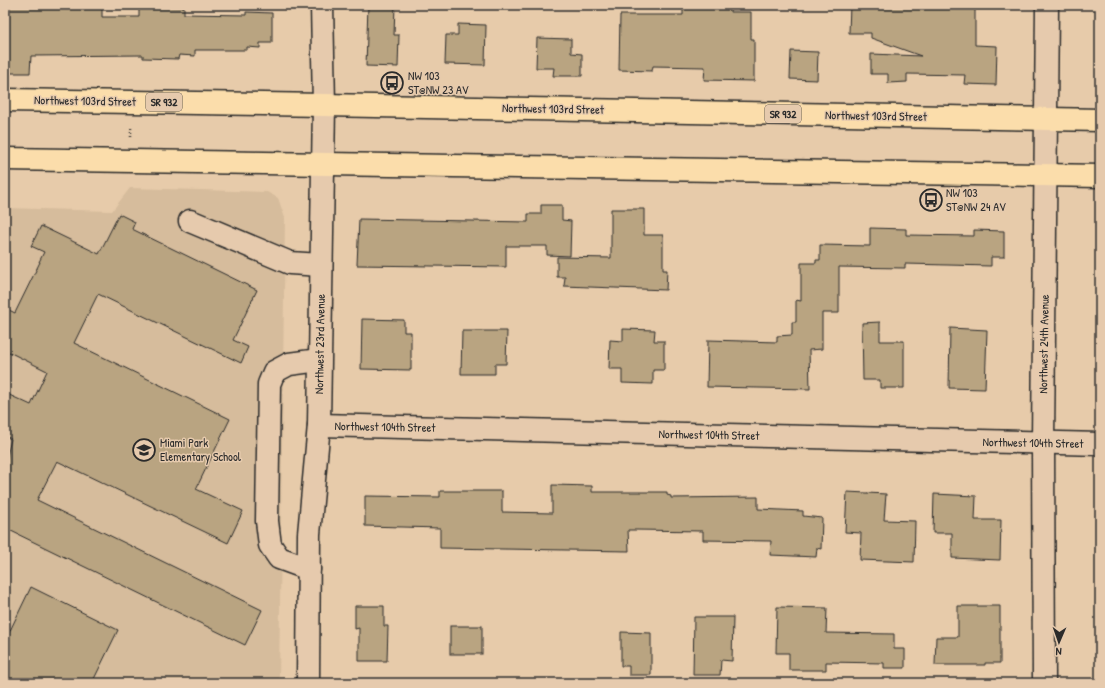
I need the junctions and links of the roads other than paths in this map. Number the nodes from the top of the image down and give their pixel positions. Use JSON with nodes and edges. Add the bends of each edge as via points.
{"nodes":[{"id":1,"x":322,"y":5,"type":"edge"},
{"id":2,"x":1047,"y":5,"type":"edge"},
{"id":3,"x":5,"y":100,"type":"edge"},
{"id":4,"x":324,"y":105,"type":"junction"},
{"id":5,"x":1047,"y":119,"type":"junction"},
{"id":6,"x":1100,"y":120,"type":"edge"},
{"id":7,"x":5,"y":159,"type":"edge"},
{"id":8,"x":323,"y":163,"type":"junction"},
{"id":9,"x":1046,"y":174,"type":"junction"},
{"id":10,"x":1100,"y":176,"type":"edge"},
{"id":11,"x":190,"y":221,"type":"dead end"},
{"id":12,"x":321,"y":264,"type":"junction"},
{"id":13,"x":319,"y":360,"type":"junction"},
{"id":14,"x":319,"y":425,"type":"junction"},
{"id":15,"x":1043,"y":443,"type":"junction"},
{"id":16,"x":1100,"y":444,"type":"edge"},
{"id":17,"x":309,"y":569,"type":"junction"},
{"id":18,"x":308,"y":683,"type":"edge"},
{"id":19,"x":1044,"y":683,"type":"edge"}],
"edges":[{"from":1,"to":4,"type":"street","name":"Northwest 23rd Avenue"},
{"from":2,"to":5,"type":"street","name":"Northwest 24th Avenue"},
{"from":3,"to":4,"type":"main road","name":"Northwest 103rd Street","number":"SR 932"},
{"from":4,"to":5,"type":"main road","name":"Northwest 103rd Street","number":"SR 932"},
{"from":4,"to":8,"type":"street","name":"Northwest 23rd Avenue"},
{"from":5,"to":6,"type":"main road","name":"Northwest 103rd Street","number":"SR 932"},
{"from":5,"to":9,"type":"street","name":"Northwest 24th Avenue"},
{"from":7,"to":8,"type":"main road"},
{"from":8,"to":9,"type":"main road"},
{"from":8,"to":12,"type":"street","name":"Northwest 23rd Avenue"},
{"from":9,"to":10,"type":"main road"},
{"from":9,"to":15,"type":"street","name":"Northwest 24th Avenue"},
{"from":11,"to":12,"type":"street","via":[[290,263]]},
{"from":12,"to":13,"type":"street","name":"Northwest 23rd Avenue"},
{"from":13,"to":14,"type":"street","name":"Northwest 23rd Avenue"},
{"from":13,"to":17,"type":"street","via":[[288,364],[274,372],[269,384],[267,520],[270,546],[279,558]]},
{"from":14,"to":15,"type":"street","name":"Northwest 104th Street"},
{"from":14,"to":17,"type":"street","name":"Northwest 23rd Avenue","via":[[309,534]]},
{"from":15,"to":16,"type":"street","name":"Northwest 104th Street"},
{"from":15,"to":19,"type":"street","name":"Northwest 24th Avenue"},
{"from":17,"to":18,"type":"street","name":"Northwest 23rd Avenue"}]}
